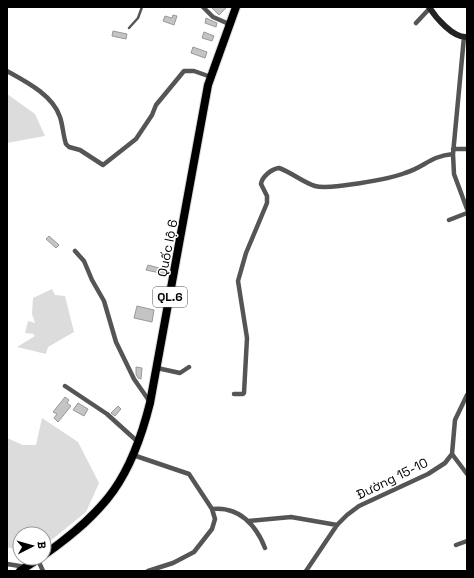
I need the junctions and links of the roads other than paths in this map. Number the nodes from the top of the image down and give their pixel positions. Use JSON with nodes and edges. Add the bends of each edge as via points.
{"nodes":[{"id":1,"x":142,"y":7,"type":"edge"},
{"id":2,"x":203,"y":7,"type":"edge"},
{"id":3,"x":236,"y":7,"type":"edge"},
{"id":4,"x":429,"y":8,"type":"edge"},
{"id":5,"x":229,"y":24,"type":"junction"},
{"id":6,"x":416,"y":24,"type":"dead end"},
{"id":7,"x":129,"y":28,"type":"dead end"},
{"id":8,"x":466,"y":37,"type":"edge"},
{"id":9,"x":7,"y":71,"type":"edge"},
{"id":10,"x":211,"y":77,"type":"junction"},
{"id":11,"x":467,"y":149,"type":"edge"},
{"id":12,"x":453,"y":152,"type":"junction"},
{"id":13,"x":467,"y":209,"type":"edge"},
{"id":14,"x":467,"y":213,"type":"edge"},
{"id":15,"x":449,"y":220,"type":"dead end"},
{"id":16,"x":75,"y":251,"type":"dead end"},
{"id":17,"x":189,"y":367,"type":"dead end"},
{"id":18,"x":157,"y":368,"type":"junction"},
{"id":19,"x":65,"y":386,"type":"dead end"},
{"id":20,"x":234,"y":394,"type":"dead end"},
{"id":21,"x":467,"y":396,"type":"edge"},
{"id":22,"x":150,"y":403,"type":"junction"},
{"id":23,"x":139,"y":442,"type":"junction"},
{"id":24,"x":452,"y":454,"type":"junction"},
{"id":25,"x":134,"y":455,"type":"junction"},
{"id":26,"x":467,"y":474,"type":"edge"},
{"id":27,"x":212,"y":509,"type":"junction"},
{"id":28,"x":249,"y":520,"type":"junction"},
{"id":29,"x":337,"y":525,"type":"junction"},
{"id":30,"x":467,"y":541,"type":"edge"},
{"id":31,"x":456,"y":545,"type":"dead end"},
{"id":32,"x":265,"y":548,"type":"dead end"},
{"id":33,"x":52,"y":550,"type":"edge"},
{"id":34,"x":7,"y":564,"type":"edge"},
{"id":35,"x":24,"y":569,"type":"edge"},
{"id":36,"x":148,"y":571,"type":"edge"},
{"id":37,"x":306,"y":571,"type":"edge"}],
"edges":[{"from":1,"to":7,"type":"lane","via":[[138,18]]},
{"from":2,"to":5,"type":"street","via":[[213,17]]},
{"from":3,"to":5,"type":"highway","name":"Quốc lộ 6","number":"QL.6"},
{"from":4,"to":6,"type":"street"},
{"from":4,"to":8,"type":"street","via":[[458,35]]},
{"from":5,"to":10,"type":"highway","name":"Quốc lộ 6","number":"QL.6"},
{"from":8,"to":12,"type":"street"},
{"from":9,"to":10,"type":"street","via":[[31,83],[55,108],[60,115],[66,144],[69,147],[80,150],[103,165],[136,139],[156,105],[184,71],[194,71]]},
{"from":10,"to":18,"type":"highway","name":"Quốc lộ 6","number":"QL.6"},
{"from":11,"to":12,"type":"street"},
{"from":12,"to":13,"type":"street","via":[[454,174]]},
{"from":12,"to":20,"type":"street","via":[[435,157],[400,175],[332,187],[309,184],[279,168],[271,170],[262,180],[267,203],[246,253],[238,281],[247,338],[244,393]]},
{"from":14,"to":15,"type":"street"},
{"from":16,"to":22,"type":"street","via":[[84,261],[104,301],[116,342],[134,379]]},
{"from":17,"to":18,"type":"street","via":[[180,373]]},
{"from":18,"to":22,"type":"highway","name":"Quốc lộ 6","number":"QL.6"},
{"from":19,"to":23,"type":"street","via":[[104,412]]},
{"from":21,"to":24,"type":"street","via":[[455,420]]},
{"from":22,"to":23,"type":"highway","name":"Quốc lộ 6","number":"QL.6"},
{"from":23,"to":25,"type":"highway","name":"Quốc lộ 6","number":"QL.6"},
{"from":24,"to":26,"type":"street"},
{"from":24,"to":29,"type":"street","name":"Đường 15-10","via":[[438,468],[359,506]]},
{"from":25,"to":27,"type":"street","via":[[189,474]]},
{"from":25,"to":33,"type":"highway","name":"Quốc lộ 6","number":"QL.6","via":[[118,486],[102,507]]},
{"from":27,"to":28,"type":"street","via":[[231,510]]},
{"from":27,"to":36,"type":"street","via":[[214,526],[196,550],[173,563]]},
{"from":28,"to":29,"type":"street","via":[[291,517]]},
{"from":28,"to":32,"type":"street"},
{"from":29,"to":37,"type":"street","name":"Đường 15-10"},
{"from":30,"to":31,"type":"street"},
{"from":34,"to":35,"type":"street"}]}
